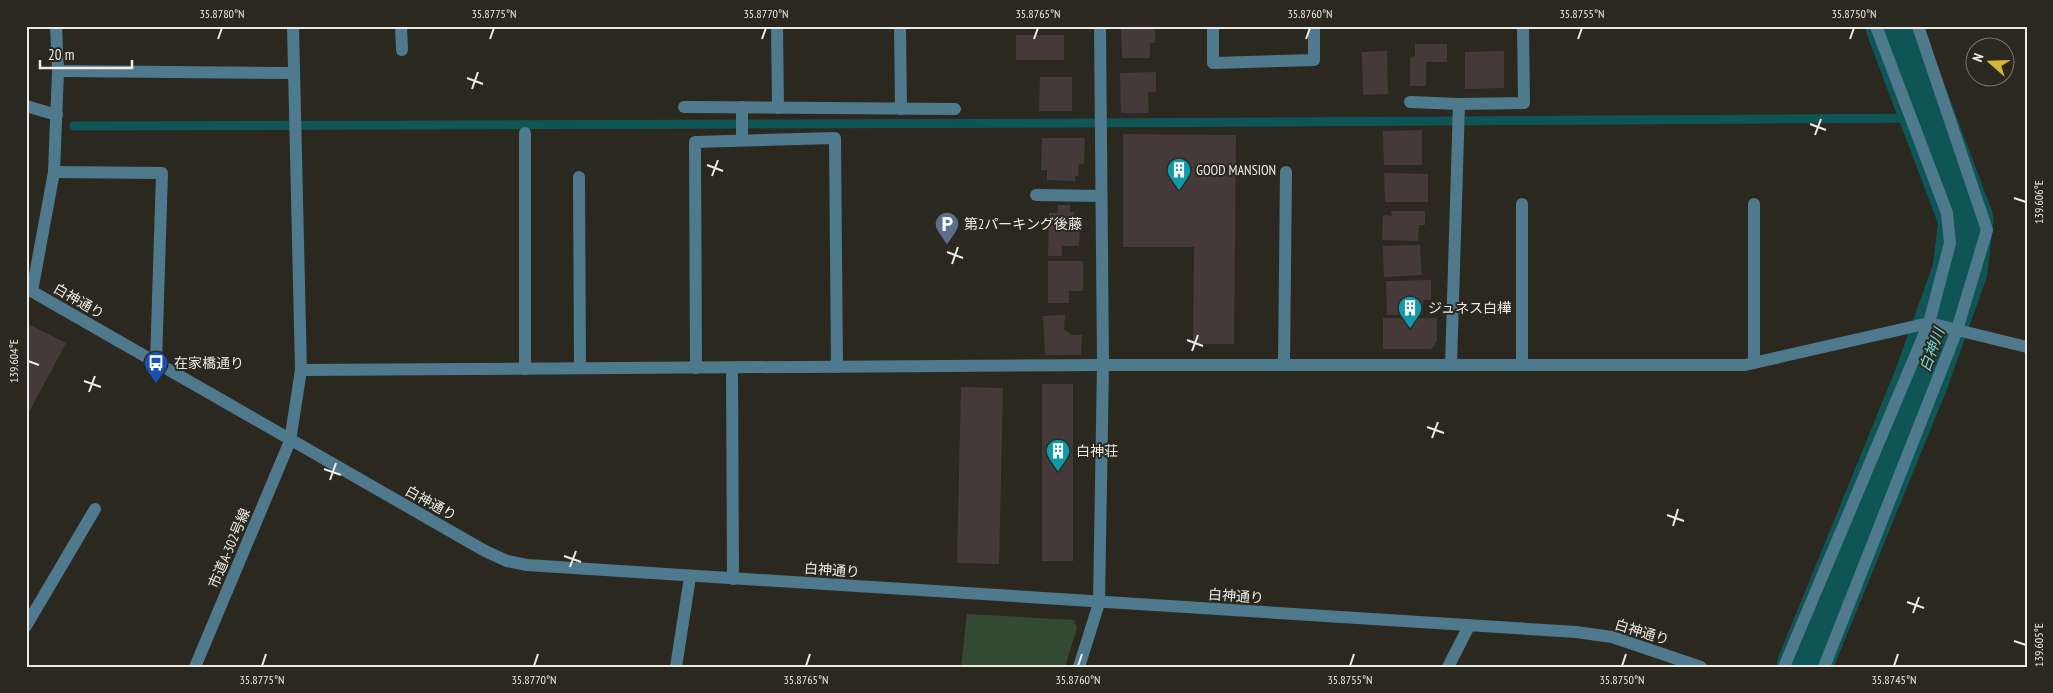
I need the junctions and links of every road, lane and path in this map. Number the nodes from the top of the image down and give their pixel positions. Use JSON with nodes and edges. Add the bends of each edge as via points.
{"nodes":[{"id":1,"x":56,"y":26,"type":"edge"},
{"id":2,"x":293,"y":26,"type":"edge"},
{"id":3,"x":401,"y":26,"type":"edge"},
{"id":4,"x":777,"y":26,"type":"edge"},
{"id":5,"x":900,"y":26,"type":"edge"},
{"id":6,"x":1100,"y":26,"type":"edge"},
{"id":7,"x":1213,"y":26,"type":"edge"},
{"id":8,"x":1314,"y":26,"type":"edge"},
{"id":9,"x":1523,"y":26,"type":"edge"},
{"id":10,"x":1876,"y":26,"type":"edge"},
{"id":11,"x":1918,"y":26,"type":"edge"},
{"id":12,"x":402,"y":50,"type":"dead end"},
{"id":13,"x":58,"y":71,"type":"junction"},
{"id":14,"x":294,"y":73,"type":"junction"},
{"id":15,"x":1410,"y":102,"type":"dead end"},
{"id":16,"x":1458,"y":104,"type":"junction"},
{"id":17,"x":26,"y":106,"type":"edge"},
{"id":18,"x":684,"y":107,"type":"dead end"},
{"id":19,"x":742,"y":108,"type":"junction"},
{"id":20,"x":778,"y":108,"type":"junction"},
{"id":21,"x":901,"y":109,"type":"junction"},
{"id":22,"x":955,"y":109,"type":"dead end"},
{"id":23,"x":57,"y":115,"type":"junction"},
{"id":24,"x":526,"y":133,"type":"dead end"},
{"id":25,"x":742,"y":140,"type":"junction"},
{"id":26,"x":54,"y":172,"type":"junction"},
{"id":27,"x":1286,"y":172,"type":"dead end"},
{"id":28,"x":578,"y":177,"type":"dead end"},
{"id":29,"x":1036,"y":195,"type":"dead end"},
{"id":30,"x":1101,"y":196,"type":"junction"},
{"id":31,"x":1522,"y":204,"type":"dead end"},
{"id":32,"x":1754,"y":204,"type":"dead end"},
{"id":33,"x":29,"y":290,"type":"edge"},
{"id":34,"x":1932,"y":324,"type":"junction"},
{"id":35,"x":1952,"y":329,"type":"junction"},
{"id":36,"x":2027,"y":347,"type":"edge"},
{"id":37,"x":156,"y":362,"type":"junction"},
{"id":38,"x":1754,"y":363,"type":"junction"},
{"id":39,"x":1103,"y":365,"type":"junction"},
{"id":40,"x":1284,"y":365,"type":"junction"},
{"id":41,"x":1451,"y":365,"type":"junction"},
{"id":42,"x":1522,"y":365,"type":"junction"},
{"id":43,"x":837,"y":367,"type":"junction"},
{"id":44,"x":525,"y":368,"type":"junction"},
{"id":45,"x":580,"y":368,"type":"junction"},
{"id":46,"x":696,"y":368,"type":"junction"},
{"id":47,"x":732,"y":368,"type":"junction"},
{"id":48,"x":301,"y":370,"type":"junction"},
{"id":49,"x":290,"y":441,"type":"junction"},
{"id":50,"x":95,"y":509,"type":"dead end"},
{"id":51,"x":690,"y":576,"type":"junction"},
{"id":52,"x":732,"y":579,"type":"junction"},
{"id":53,"x":1099,"y":603,"type":"junction"},
{"id":54,"x":26,"y":626,"type":"edge"},
{"id":55,"x":1468,"y":626,"type":"junction"},
{"id":56,"x":195,"y":667,"type":"edge"},
{"id":57,"x":676,"y":667,"type":"edge"},
{"id":58,"x":1079,"y":667,"type":"edge"},
{"id":59,"x":1448,"y":667,"type":"edge"},
{"id":60,"x":1701,"y":667,"type":"edge"},
{"id":61,"x":1784,"y":667,"type":"edge"},
{"id":62,"x":1824,"y":667,"type":"edge"}],
"edges":[{"from":1,"to":13,"type":"street"},
{"from":2,"to":14,"type":"street","name":"市道A-302号線"},
{"from":3,"to":12,"type":"street"},
{"from":4,"to":20,"type":"street"},
{"from":5,"to":21,"type":"street"},
{"from":6,"to":30,"type":"street"},
{"from":7,"to":8,"type":"street","via":[[1213,63],[1314,60]]},
{"from":9,"to":16,"type":"street","via":[[1524,102]]},
{"from":10,"to":34,"type":"street","via":[[1947,213],[1950,244]]},
{"from":11,"to":35,"type":"street","via":[[1987,230]]},
{"from":13,"to":14,"type":"street"},
{"from":13,"to":23,"type":"street"},
{"from":14,"to":48,"type":"street","name":"市道A-302号線"},
{"from":15,"to":16,"type":"street"},
{"from":16,"to":41,"type":"street"},
{"from":17,"to":23,"type":"street"},
{"from":18,"to":19,"type":"street"},
{"from":19,"to":20,"type":"street"},
{"from":19,"to":25,"type":"street"},
{"from":20,"to":21,"type":"street"},
{"from":21,"to":22,"type":"street"},
{"from":23,"to":26,"type":"street"},
{"from":24,"to":44,"type":"street"},
{"from":25,"to":43,"type":"street","via":[[835,138]]},
{"from":25,"to":46,"type":"street","via":[[695,142]]},
{"from":26,"to":33,"type":"street"},
{"from":26,"to":37,"type":"street","via":[[162,173]]},
{"from":27,"to":40,"type":"street"},
{"from":28,"to":45,"type":"street"},
{"from":29,"to":30,"type":"street"},
{"from":30,"to":39,"type":"street"},
{"from":31,"to":42,"type":"street"},
{"from":32,"to":38,"type":"street"},
{"from":33,"to":37,"type":"street","name":"白神通り"},
{"from":34,"to":35,"type":"street"},
{"from":34,"to":38,"type":"street"},
{"from":34,"to":61,"type":"street"},
{"from":35,"to":36,"type":"street"},
{"from":35,"to":62,"type":"street"},
{"from":37,"to":49,"type":"street","name":"白神通り"},
{"from":38,"to":42,"type":"street"},
{"from":39,"to":40,"type":"street"},
{"from":39,"to":43,"type":"street"},
{"from":39,"to":53,"type":"street"},
{"from":40,"to":41,"type":"street"},
{"from":41,"to":42,"type":"street"},
{"from":43,"to":47,"type":"street"},
{"from":44,"to":45,"type":"street"},
{"from":44,"to":48,"type":"street"},
{"from":45,"to":46,"type":"street"},
{"from":46,"to":47,"type":"street"},
{"from":47,"to":52,"type":"street"},
{"from":48,"to":49,"type":"street","name":"市道A-302号線"},
{"from":49,"to":51,"type":"street","name":"白神通り","via":[[507,561],[527,566]]},
{"from":49,"to":56,"type":"street","name":"市道A-302号線"},
{"from":50,"to":54,"type":"street"},
{"from":51,"to":52,"type":"street","name":"白神通り"},
{"from":51,"to":57,"type":"street"},
{"from":52,"to":53,"type":"street","name":"白神通り"},
{"from":53,"to":55,"type":"street","name":"白神通り"},
{"from":53,"to":58,"type":"street"},
{"from":55,"to":59,"type":"street"},
{"from":55,"to":60,"type":"street","name":"白神通り","via":[[1612,637]]}]}
